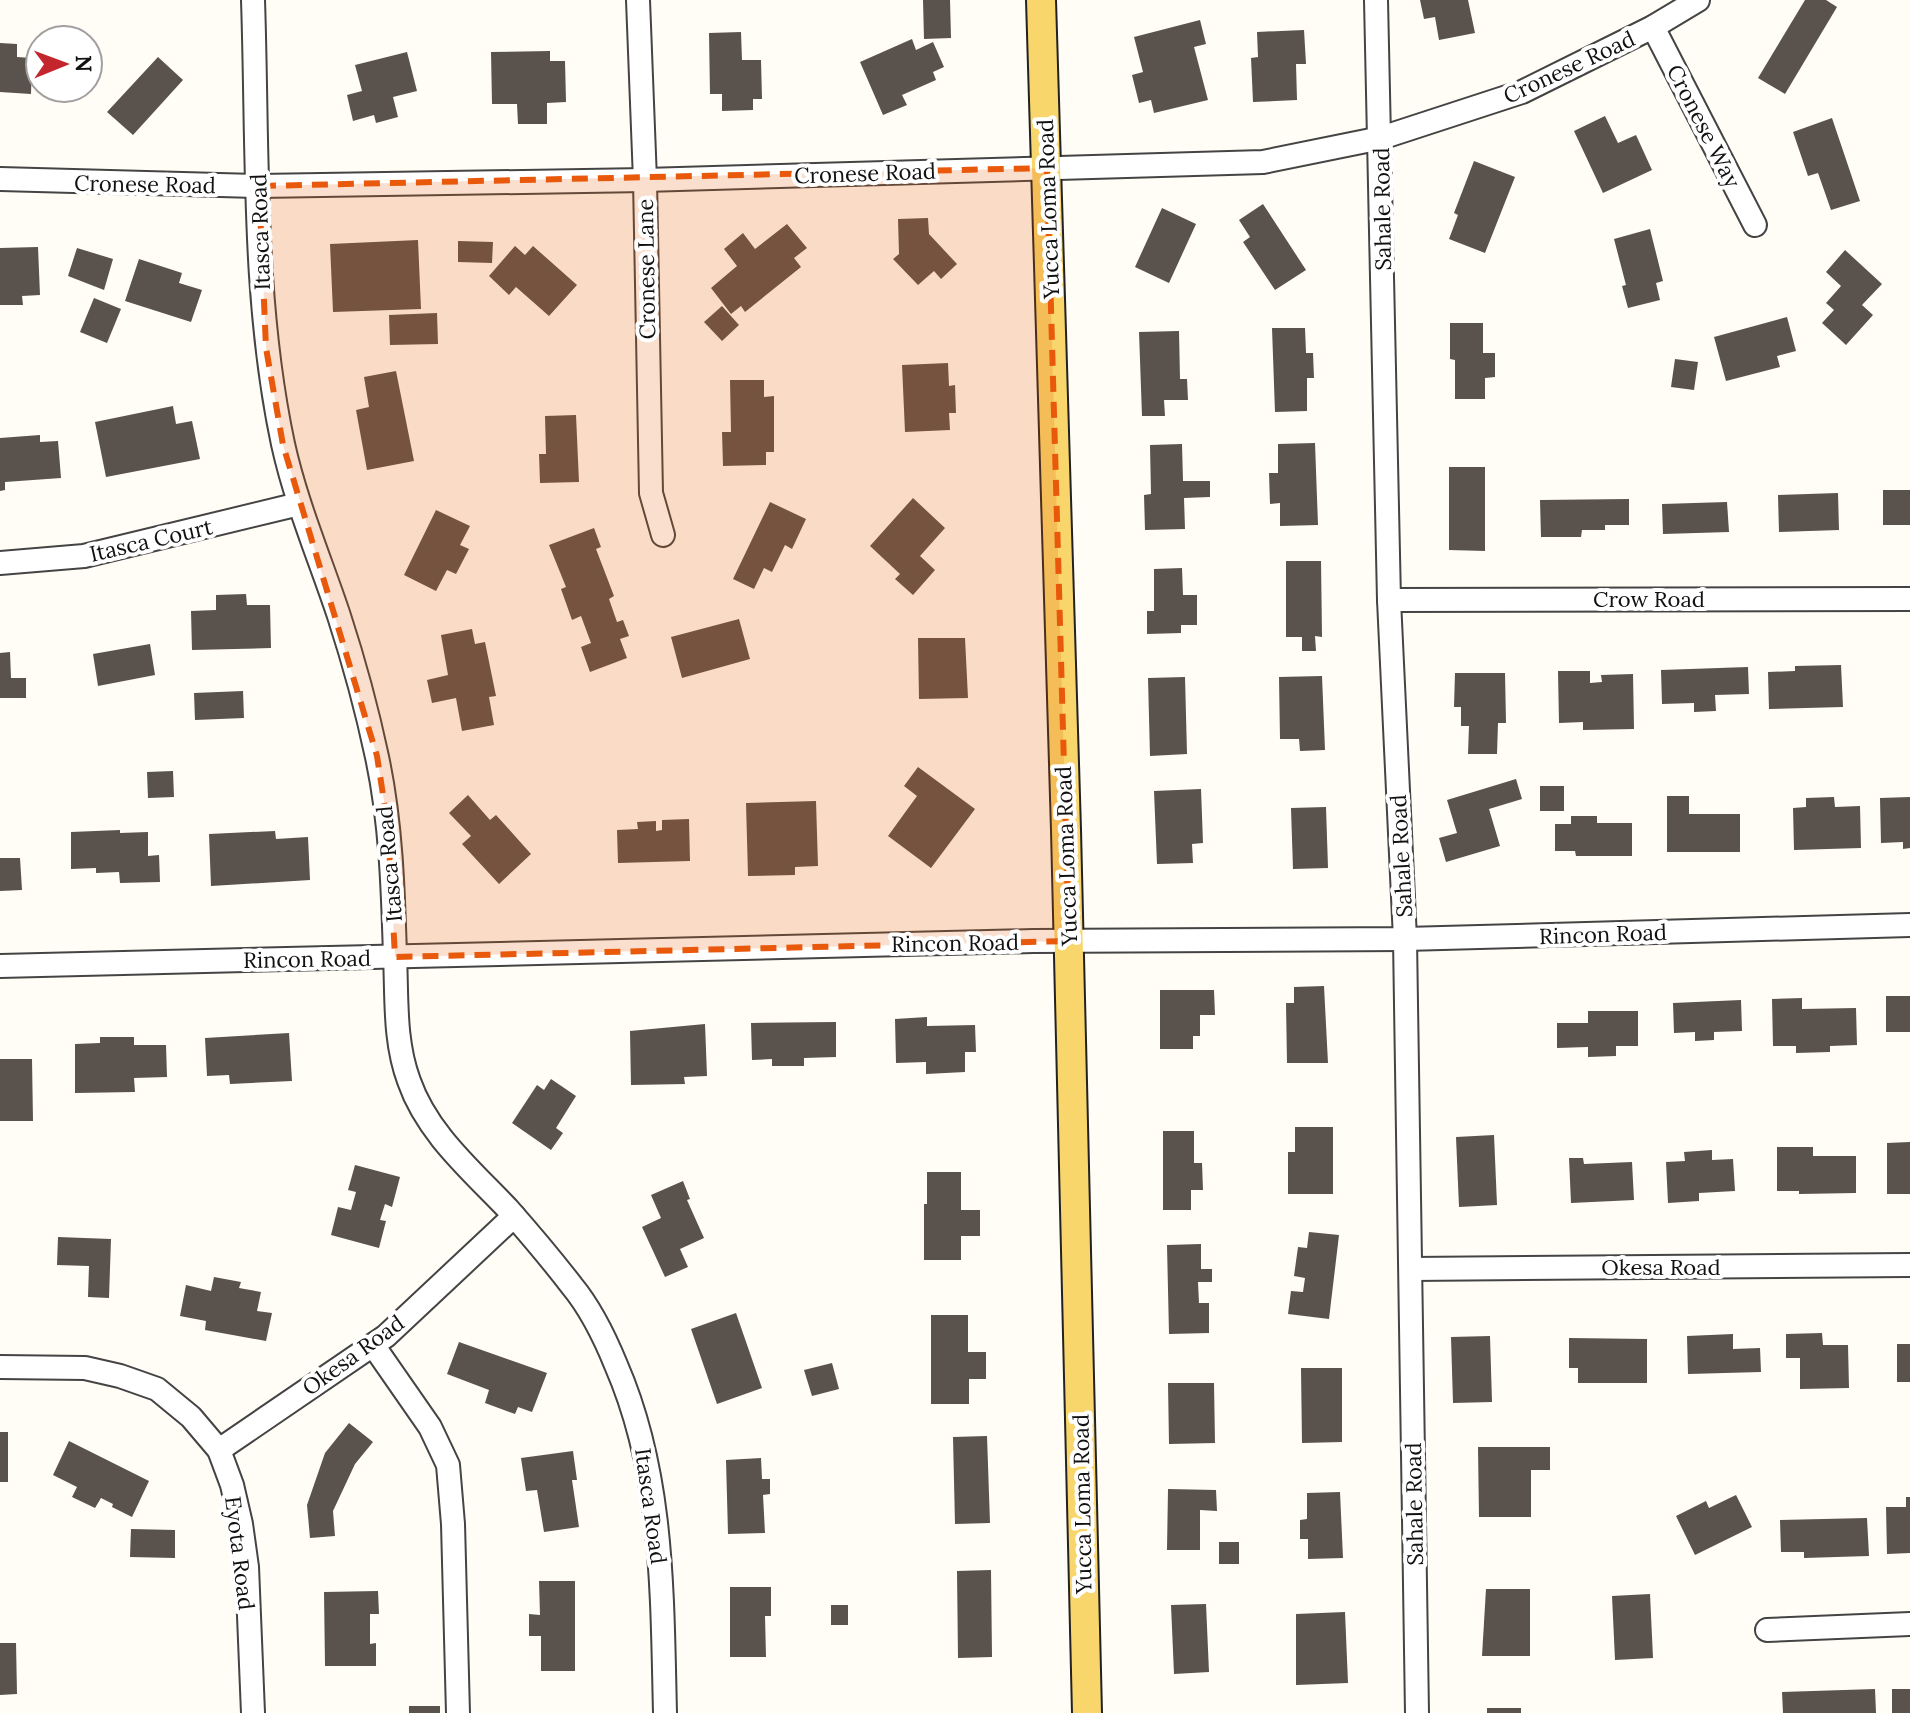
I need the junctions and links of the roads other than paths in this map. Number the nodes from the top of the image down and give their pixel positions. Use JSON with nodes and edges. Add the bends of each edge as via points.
{"nodes":[{"id":1,"x":253,"y":0,"type":"edge"},
{"id":2,"x":638,"y":0,"type":"edge"},
{"id":3,"x":1041,"y":0,"type":"edge"},
{"id":4,"x":1376,"y":0,"type":"edge"},
{"id":5,"x":1698,"y":0,"type":"edge"},
{"id":6,"x":1653,"y":27,"type":"junction"},
{"id":7,"x":1381,"y":138,"type":"junction"},
{"id":8,"x":1047,"y":168,"type":"junction"},
{"id":9,"x":0,"y":179,"type":"edge"},
{"id":10,"x":645,"y":180,"type":"junction"},
{"id":11,"x":259,"y":186,"type":"junction"},
{"id":12,"x":1755,"y":225,"type":"dead end"},
{"id":13,"x":299,"y":504,"type":"junction"},
{"id":14,"x":663,"y":535,"type":"dead end"},
{"id":15,"x":0,"y":563,"type":"edge"},
{"id":16,"x":1910,"y":599,"type":"edge"},
{"id":17,"x":1389,"y":600,"type":"junction"},
{"id":18,"x":1910,"y":925,"type":"edge"},
{"id":19,"x":1405,"y":939,"type":"junction"},
{"id":20,"x":1069,"y":941,"type":"junction"},
{"id":21,"x":395,"y":957,"type":"junction"},
{"id":22,"x":0,"y":966,"type":"edge"},
{"id":23,"x":514,"y":1216,"type":"junction"},
{"id":24,"x":1910,"y":1265,"type":"edge"},
{"id":25,"x":1411,"y":1269,"type":"junction"},
{"id":26,"x":373,"y":1345,"type":"junction"},
{"id":27,"x":0,"y":1367,"type":"edge"},
{"id":28,"x":219,"y":1450,"type":"junction"},
{"id":29,"x":1910,"y":1624,"type":"edge"},
{"id":30,"x":1767,"y":1630,"type":"dead end"},
{"id":31,"x":253,"y":1713,"type":"edge"},
{"id":32,"x":458,"y":1713,"type":"edge"},
{"id":33,"x":665,"y":1713,"type":"edge"},
{"id":34,"x":1087,"y":1713,"type":"edge"},
{"id":35,"x":1417,"y":1713,"type":"edge"}],
"edges":[{"from":1,"to":11,"type":"street","name":"Itasca Road"},
{"from":2,"to":10,"type":"street","name":"Cronese Lane"},
{"from":3,"to":8,"type":"main road","name":"Yucca Loma Road"},
{"from":4,"to":7,"type":"street","name":"Sahale Road"},
{"from":5,"to":6,"type":"street","name":"Cronese Road"},
{"from":6,"to":7,"type":"street","name":"Cronese Road","via":[[1522,92]]},
{"from":6,"to":12,"type":"street","name":"Cronese Way"},
{"from":7,"to":8,"type":"street","name":"Cronese Road","via":[[1263,162]]},
{"from":7,"to":17,"type":"street","name":"Sahale Road"},
{"from":8,"to":10,"type":"street","name":"Cronese Road"},
{"from":8,"to":20,"type":"main road","name":"Yucca Loma Road"},
{"from":9,"to":11,"type":"street","name":"Cronese Road"},
{"from":10,"to":11,"type":"street","name":"Cronese Road"},
{"from":10,"to":14,"type":"street","name":"Cronese Lane","via":[[651,493]]},
{"from":11,"to":13,"type":"street","name":"Itasca Road","via":[[266,348]]},
{"from":13,"to":15,"type":"street","name":"Itasca Court","via":[[84,556]]},
{"from":13,"to":21,"type":"street","name":"Itasca Road","via":[[340,619],[377,756],[388,827]]},
{"from":16,"to":17,"type":"street","name":"Crow Road"},
{"from":17,"to":19,"type":"street","name":"Sahale Road"},
{"from":18,"to":19,"type":"street","name":"Rincon Road"},
{"from":19,"to":20,"type":"street","name":"Rincon Road"},
{"from":19,"to":25,"type":"street","name":"Sahale Road"},
{"from":20,"to":21,"type":"street","name":"Rincon Road"},
{"from":20,"to":34,"type":"main road","name":"Yucca Loma Road"},
{"from":21,"to":22,"type":"street","name":"Rincon Road"},
{"from":21,"to":23,"type":"street","name":"Itasca Road","via":[[397,1035],[420,1110]]},
{"from":23,"to":26,"type":"street","name":"Okesa Road"},
{"from":23,"to":33,"type":"street","name":"Itasca Road","via":[[576,1290],[632,1401],[651,1473],[661,1565]]},
{"from":24,"to":25,"type":"street","name":"Okesa Road"},
{"from":25,"to":35,"type":"street","name":"Sahale Road"},
{"from":26,"to":28,"type":"street","name":"Okesa Road"},
{"from":26,"to":32,"type":"street","via":[[430,1427],[448,1465]]},
{"from":27,"to":28,"type":"street","name":"Eyota Road","via":[[85,1368],[157,1389]]},
{"from":28,"to":31,"type":"street","name":"Eyota Road","via":[[232,1485],[247,1567]]},
{"from":29,"to":30,"type":"street"}]}
